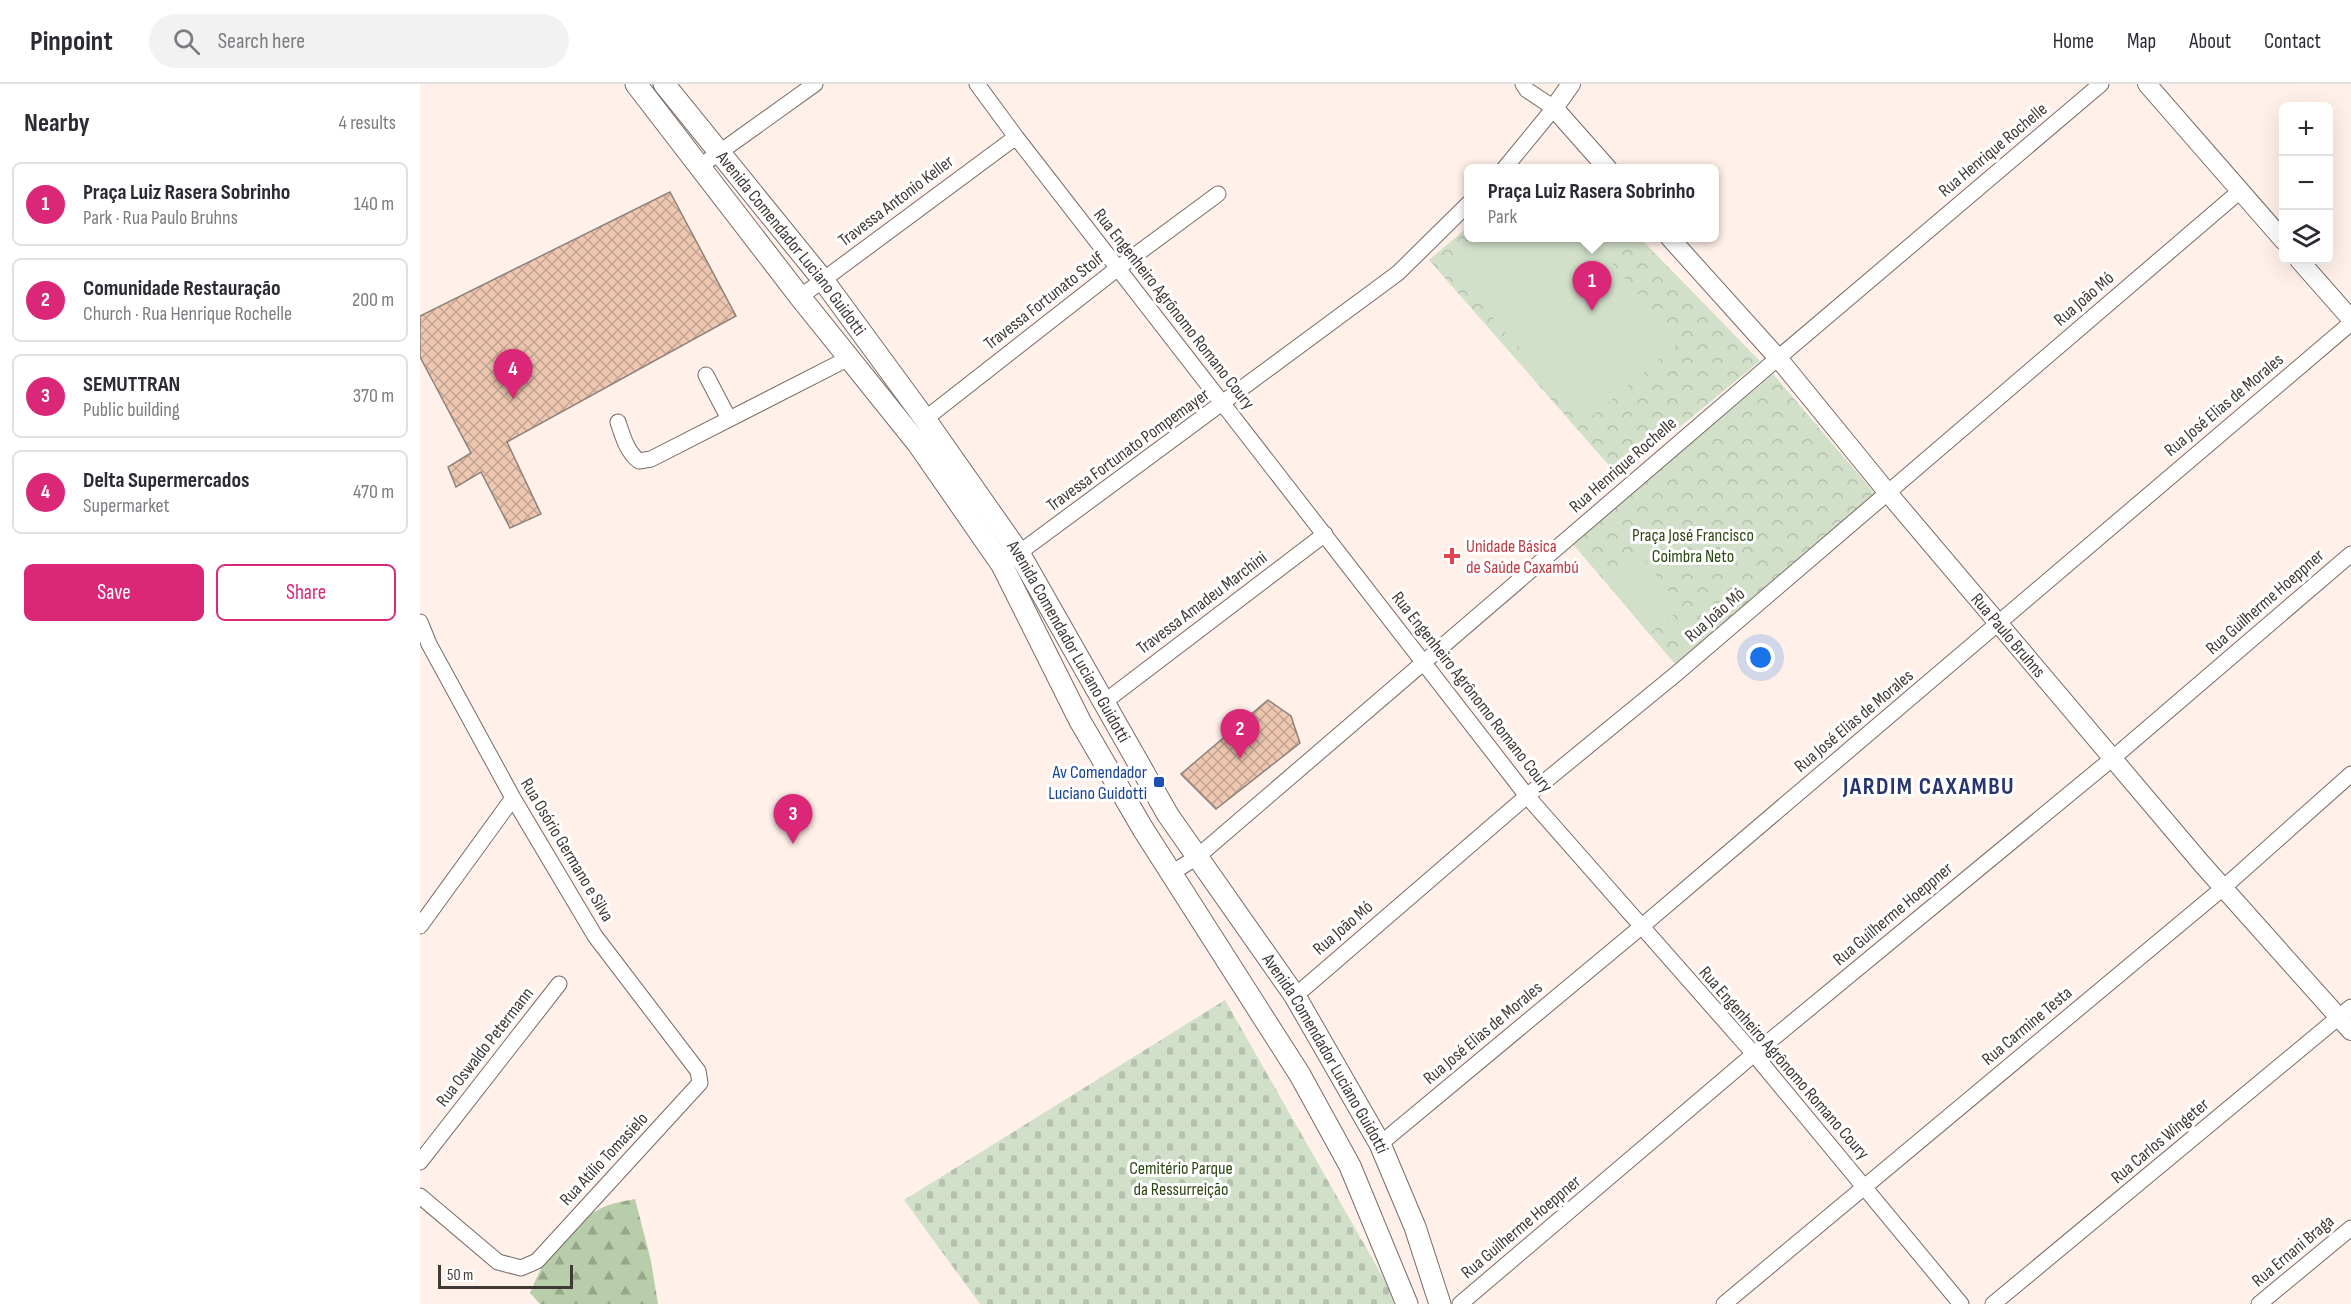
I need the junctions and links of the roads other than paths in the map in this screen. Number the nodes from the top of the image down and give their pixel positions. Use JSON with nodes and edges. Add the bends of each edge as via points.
{"nodes":[{"id":1,"x":636,"y":84,"type":"edge"},
{"id":2,"x":663,"y":84,"type":"edge"},
{"id":3,"x":815,"y":84,"type":"edge"},
{"id":4,"x":977,"y":84,"type":"edge"},
{"id":5,"x":1523,"y":84,"type":"edge"},
{"id":6,"x":1571,"y":84,"type":"edge"},
{"id":7,"x":2102,"y":84,"type":"edge"},
{"id":8,"x":2147,"y":84,"type":"edge"},
{"id":9,"x":1554,"y":108,"type":"junction"},
{"id":10,"x":1016,"y":137,"type":"junction"},
{"id":11,"x":719,"y":154,"type":"junction"},
{"id":12,"x":1507,"y":164,"type":"edge"},
{"id":13,"x":1604,"y":164,"type":"edge"},
{"id":14,"x":699,"y":167,"type":"junction"},
{"id":15,"x":2240,"y":191,"type":"junction"},
{"id":16,"x":1218,"y":194,"type":"dead end"},
{"id":17,"x":1464,"y":208,"type":"edge"},
{"id":18,"x":2279,"y":236,"type":"edge"},
{"id":19,"x":1674,"y":242,"type":"edge"},
{"id":20,"x":2302,"y":264,"type":"edge"},
{"id":21,"x":1118,"y":268,"type":"junction"},
{"id":22,"x":823,"y":280,"type":"junction"},
{"id":23,"x":800,"y":297,"type":"junction"},
{"id":24,"x":2351,"y":321,"type":"edge"},
{"id":25,"x":849,"y":358,"type":"junction"},
{"id":26,"x":1778,"y":358,"type":"junction"},
{"id":27,"x":706,"y":375,"type":"dead end"},
{"id":28,"x":1223,"y":404,"type":"junction"},
{"id":29,"x":729,"y":419,"type":"junction"},
{"id":30,"x":925,"y":419,"type":"junction"},
{"id":31,"x":618,"y":422,"type":"dead end"},
{"id":32,"x":1888,"y":493,"type":"junction"},
{"id":33,"x":1325,"y":534,"type":"junction"},
{"id":34,"x":2351,"y":554,"type":"edge"},
{"id":35,"x":1010,"y":559,"type":"junction"},
{"id":36,"x":420,"y":622,"type":"edge"},
{"id":37,"x":1999,"y":623,"type":"junction"},
{"id":38,"x":424,"y":649,"type":"edge"},
{"id":39,"x":1422,"y":662,"type":"junction"},
{"id":40,"x":1103,"y":703,"type":"junction"},
{"id":41,"x":2113,"y":758,"type":"junction"},
{"id":42,"x":2351,"y":774,"type":"edge"},
{"id":43,"x":1527,"y":796,"type":"junction"},
{"id":44,"x":513,"y":798,"type":"junction"},
{"id":45,"x":1197,"y":857,"type":"junction"},
{"id":46,"x":1170,"y":874,"type":"junction"},
{"id":47,"x":2223,"y":888,"type":"junction"},
{"id":48,"x":420,"y":926,"type":"edge"},
{"id":49,"x":1641,"y":927,"type":"junction"},
{"id":50,"x":559,"y":984,"type":"dead end"},
{"id":51,"x":1295,"y":996,"type":"junction"},
{"id":52,"x":2347,"y":1019,"type":"edge"},
{"id":53,"x":1754,"y":1054,"type":"junction"},
{"id":54,"x":700,"y":1083,"type":"joint"},
{"id":55,"x":1380,"y":1144,"type":"junction"},
{"id":56,"x":420,"y":1162,"type":"edge"},
{"id":57,"x":1864,"y":1186,"type":"junction"},
{"id":58,"x":420,"y":1196,"type":"edge"},
{"id":59,"x":2351,"y":1228,"type":"edge"},
{"id":60,"x":1407,"y":1304,"type":"edge"},
{"id":61,"x":1440,"y":1304,"type":"edge"},
{"id":62,"x":1460,"y":1304,"type":"edge"},
{"id":63,"x":1724,"y":1304,"type":"edge"},
{"id":64,"x":1961,"y":1304,"type":"edge"},
{"id":65,"x":1993,"y":1304,"type":"edge"},
{"id":66,"x":2259,"y":1304,"type":"edge"}],
"edges":[{"from":1,"to":14,"type":"main road","name":"Avenida Comendador Luciano Guidotti"},
{"from":2,"to":11,"type":"main road","name":"Avenida Comendador Luciano Guidotti"},
{"from":3,"to":11,"type":"street"},
{"from":4,"to":10,"type":"street","name":"Rua Engenheiro Agrônomo Romano Coury"},
{"from":5,"to":9,"type":"street"},
{"from":6,"to":9,"type":"street"},
{"from":7,"to":26,"type":"street","name":"Rua Henrique Rochelle"},
{"from":8,"to":15,"type":"street"},
{"from":9,"to":12,"type":"street"},
{"from":9,"to":13,"type":"street"},
{"from":10,"to":21,"type":"street","name":"Rua Engenheiro Agrônomo Romano Coury"},
{"from":10,"to":22,"type":"street","name":"Travessa Antonio Keller"},
{"from":11,"to":14,"type":"street"},
{"from":11,"to":22,"type":"main road","name":"Avenida Comendador Luciano Guidotti"},
{"from":14,"to":23,"type":"main road","name":"Avenida Comendador Luciano Guidotti"},
{"from":15,"to":18,"type":"street"},
{"from":15,"to":32,"type":"street","name":"Rua João Mó"},
{"from":16,"to":21,"type":"street","name":"Travessa Fortunato Stolf"},
{"from":17,"to":28,"type":"street","name":"Travessa Fortunato Pompemayer","via":[[1398,273]]},
{"from":19,"to":26,"type":"street","name":"Rua Paulo Bruhns"},
{"from":20,"to":24,"type":"street"},
{"from":21,"to":28,"type":"street","name":"Rua Engenheiro Agrônomo Romano Coury"},
{"from":21,"to":30,"type":"street","name":"Travessa Fortunato Stolf"},
{"from":22,"to":23,"type":"street","name":"Travessa Antonio Keller"},
{"from":22,"to":30,"type":"main road","name":"Avenida Comendador Luciano Guidotti"},
{"from":23,"to":25,"type":"main road","name":"Avenida Comendador Luciano Guidotti"},
{"from":24,"to":37,"type":"street","name":"Rua José Elias de Morales"},
{"from":25,"to":29,"type":"street"},
{"from":25,"to":35,"type":"main road","name":"Avenida Comendador Luciano Guidotti"},
{"from":26,"to":32,"type":"street","name":"Rua Paulo Bruhns"},
{"from":26,"to":39,"type":"street","name":"Rua Henrique Rochelle"},
{"from":27,"to":29,"type":"street"},
{"from":28,"to":33,"type":"street","name":"Rua Engenheiro Agrônomo Romano Coury"},
{"from":28,"to":35,"type":"street","name":"Travessa Fortunato Pompemayer"},
{"from":29,"to":31,"type":"street","via":[[651,459],[639,461],[633,457]]},
{"from":30,"to":35,"type":"main road","name":"Avenida Comendador Luciano Guidotti"},
{"from":32,"to":37,"type":"street","name":"Rua Paulo Bruhns"},
{"from":32,"to":43,"type":"street","name":"Rua João Mó"},
{"from":33,"to":39,"type":"street","name":"Rua Engenheiro Agrônomo Romano Coury"},
{"from":33,"to":40,"type":"street","name":"Travessa Amadeu Marchini"},
{"from":34,"to":41,"type":"street","name":"Rua Guilherme Hoeppner"},
{"from":35,"to":40,"type":"main road","name":"Avenida Comendador Luciano Guidotti"},
{"from":35,"to":46,"type":"main road","name":"Avenida Comendador Luciano Guidotti","via":[[1080,721]]},
{"from":36,"to":38,"type":"street","name":"Rua Osório Germano e Silva"},
{"from":37,"to":41,"type":"street","name":"Rua Paulo Bruhns"},
{"from":37,"to":49,"type":"street","name":"Rua José Elias de Morales"},
{"from":38,"to":44,"type":"street","name":"Rua Osório Germano e Silva"},
{"from":39,"to":43,"type":"street","name":"Rua Engenheiro Agrônomo Romano Coury"},
{"from":39,"to":45,"type":"street","name":"Rua Henrique Rochelle"},
{"from":40,"to":45,"type":"main road","name":"Avenida Comendador Luciano Guidotti"},
{"from":41,"to":47,"type":"street","name":"Rua Paulo Bruhns"},
{"from":41,"to":53,"type":"street","name":"Rua Guilherme Hoeppner"},
{"from":42,"to":47,"type":"street","name":"Rua Carmine Testa"},
{"from":43,"to":49,"type":"street","name":"Rua Engenheiro Agrônomo Romano Coury"},
{"from":43,"to":51,"type":"street","name":"Rua João Mó"},
{"from":44,"to":48,"type":"street"},
{"from":44,"to":54,"type":"street","name":"Rua Osório Germano e Silva","via":[[595,936],[698,1071]]},
{"from":45,"to":46,"type":"street","name":"Rua Henrique Rochelle"},
{"from":45,"to":51,"type":"main road","name":"Avenida Comendador Luciano Guidotti"},
{"from":46,"to":60,"type":"main road","name":"Avenida Comendador Luciano Guidotti","via":[[1300,1075],[1350,1166]]},
{"from":47,"to":52,"type":"street","name":"Rua Paulo Bruhns"},
{"from":47,"to":57,"type":"street","name":"Rua Carmine Testa"},
{"from":49,"to":53,"type":"street","name":"Rua Engenheiro Agrônomo Romano Coury"},
{"from":49,"to":55,"type":"street","name":"Rua José Elias de Morales"},
{"from":50,"to":56,"type":"street","name":"Rua Oswaldo Petermann"},
{"from":51,"to":55,"type":"main road","name":"Avenida Comendador Luciano Guidotti"},
{"from":52,"to":65,"type":"street","name":"Rua Carlos Wingeter"},
{"from":53,"to":57,"type":"street","name":"Rua Engenheiro Agrônomo Romano Coury"},
{"from":53,"to":62,"type":"street","name":"Rua Guilherme Hoeppner"},
{"from":54,"to":58,"type":"street","name":"Rua Atílio Tomasielo","via":[[537,1261],[521,1268],[498,1262]]},
{"from":55,"to":61,"type":"main road","name":"Avenida Comendador Luciano Guidotti","via":[[1415,1227]]},
{"from":57,"to":63,"type":"street","name":"Rua Carmine Testa"},
{"from":57,"to":64,"type":"street","name":"Rua Engenheiro Agrônomo Romano Coury"},
{"from":59,"to":66,"type":"street","name":"Rua Ernani Braga"}]}
